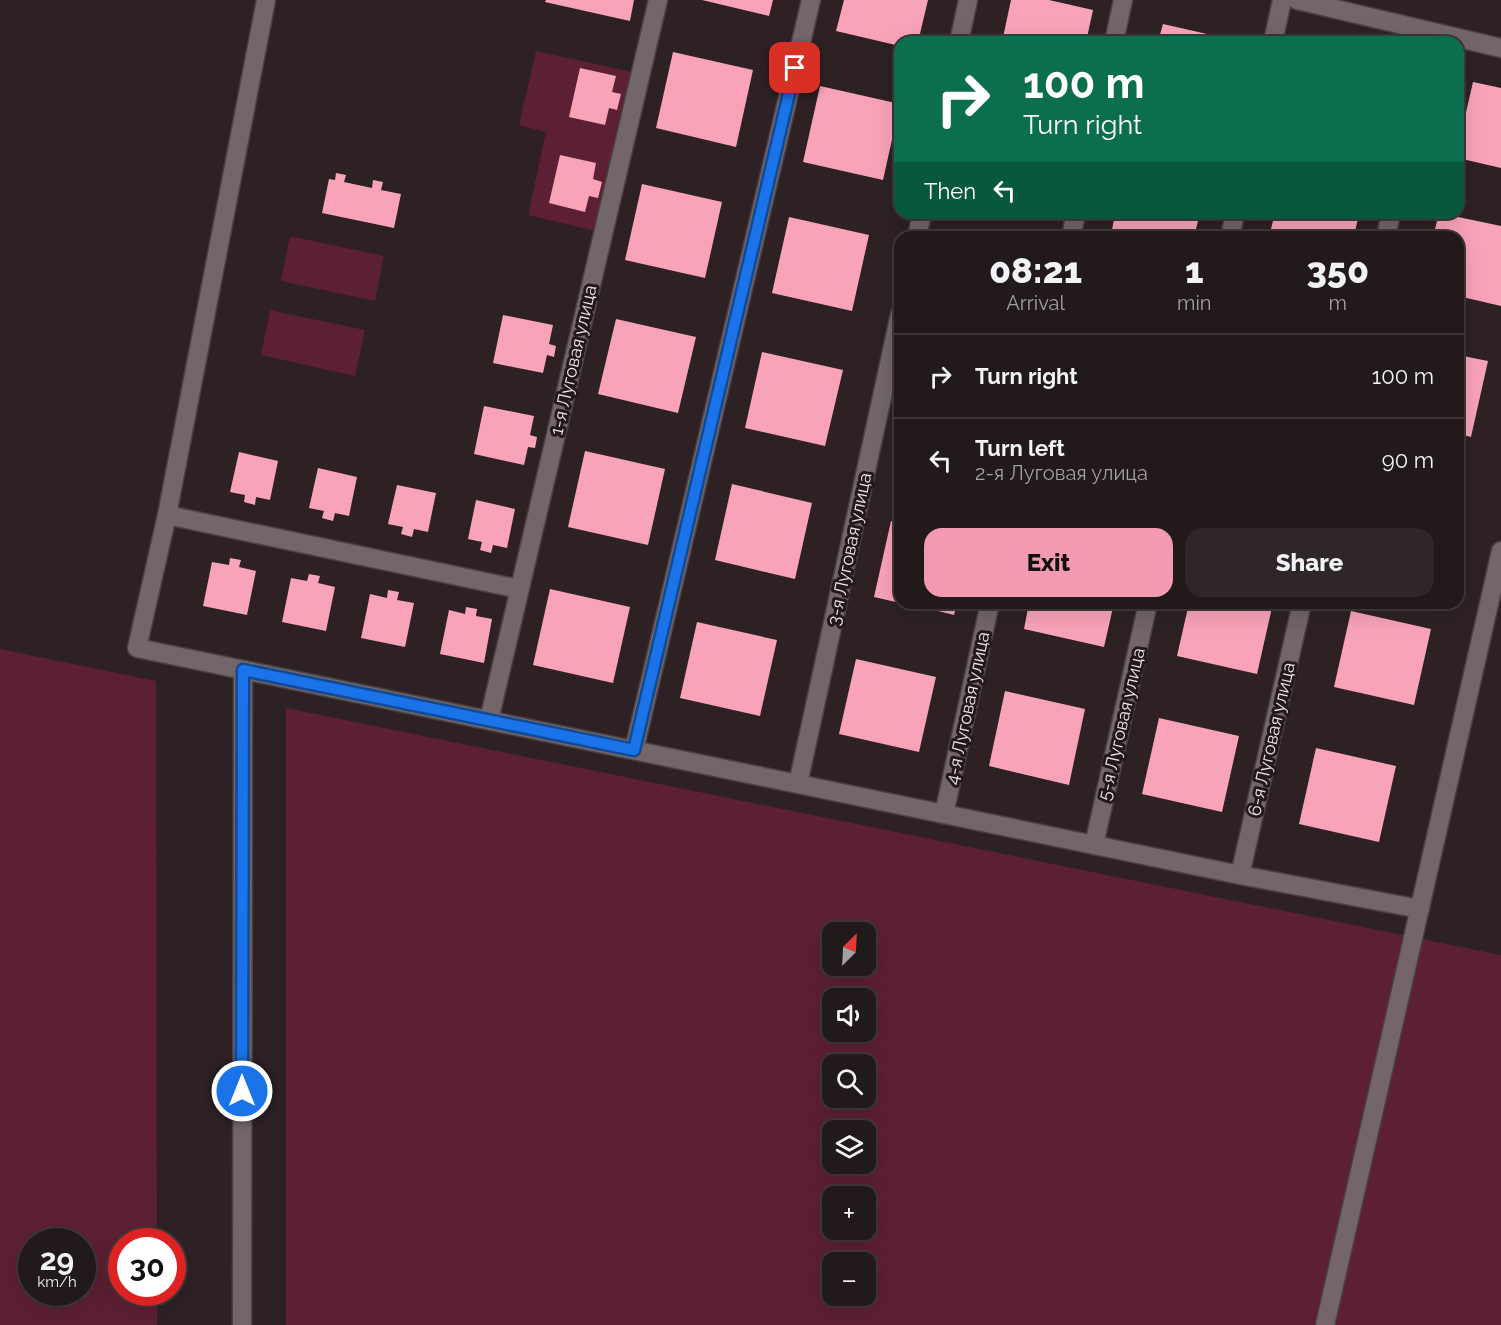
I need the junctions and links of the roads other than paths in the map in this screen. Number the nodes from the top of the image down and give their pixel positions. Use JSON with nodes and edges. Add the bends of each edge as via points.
{"nodes":[{"id":1,"x":266,"y":0,"type":"edge"},
{"id":2,"x":658,"y":0,"type":"edge"},
{"id":3,"x":811,"y":0,"type":"edge"},
{"id":4,"x":968,"y":0,"type":"edge"},
{"id":5,"x":1123,"y":0,"type":"edge"},
{"id":6,"x":1282,"y":0,"type":"edge"},
{"id":7,"x":1298,"y":0,"type":"edge"},
{"id":8,"x":960,"y":36,"type":"edge"},
{"id":9,"x":1115,"y":36,"type":"edge"},
{"id":10,"x":1274,"y":36,"type":"edge"},
{"id":11,"x":1427,"y":36,"type":"edge"},
{"id":12,"x":1464,"y":42,"type":"edge"},
{"id":13,"x":1501,"y":48,"type":"edge"},
{"id":14,"x":894,"y":342,"type":"edge"},
{"id":15,"x":167,"y":515,"type":"junction"},
{"id":16,"x":1501,"y":551,"type":"edge"},
{"id":17,"x":519,"y":589,"type":"junction"},
{"id":18,"x":989,"y":609,"type":"edge"},
{"id":19,"x":1147,"y":609,"type":"edge"},
{"id":20,"x":1301,"y":609,"type":"edge"},
{"id":21,"x":243,"y":670,"type":"junction"},
{"id":22,"x":489,"y":720,"type":"junction"},
{"id":23,"x":634,"y":750,"type":"junction"},
{"id":24,"x":798,"y":784,"type":"junction"},
{"id":25,"x":944,"y":814,"type":"junction"},
{"id":26,"x":1094,"y":844,"type":"junction"},
{"id":27,"x":1240,"y":875,"type":"junction"},
{"id":28,"x":1420,"y":909,"type":"junction"},
{"id":29,"x":242,"y":1325,"type":"edge"},
{"id":30,"x":1325,"y":1325,"type":"edge"}],
"edges":[{"from":1,"to":15,"type":"street"},
{"from":2,"to":17,"type":"street","name":"1-я Луговая улица"},
{"from":3,"to":23,"type":"street"},
{"from":4,"to":8,"type":"street"},
{"from":5,"to":9,"type":"street"},
{"from":6,"to":10,"type":"street"},
{"from":7,"to":11,"type":"street"},
{"from":12,"to":13,"type":"street"},
{"from":14,"to":24,"type":"street","name":"3-я Луговая улица"},
{"from":15,"to":17,"type":"street"},
{"from":15,"to":21,"type":"street","via":[[137,648]]},
{"from":16,"to":28,"type":"street"},
{"from":17,"to":22,"type":"street","name":"1-я Луговая улица"},
{"from":18,"to":25,"type":"street","name":"4-я Луговая улица"},
{"from":19,"to":26,"type":"street","name":"5-я Луговая улица"},
{"from":20,"to":27,"type":"street","name":"6-я Луговая улица"},
{"from":21,"to":22,"type":"street"},
{"from":21,"to":29,"type":"street"},
{"from":22,"to":23,"type":"street"},
{"from":23,"to":24,"type":"street"},
{"from":24,"to":25,"type":"street"},
{"from":25,"to":26,"type":"street"},
{"from":26,"to":27,"type":"street"},
{"from":27,"to":28,"type":"street"},
{"from":28,"to":30,"type":"street"}]}
